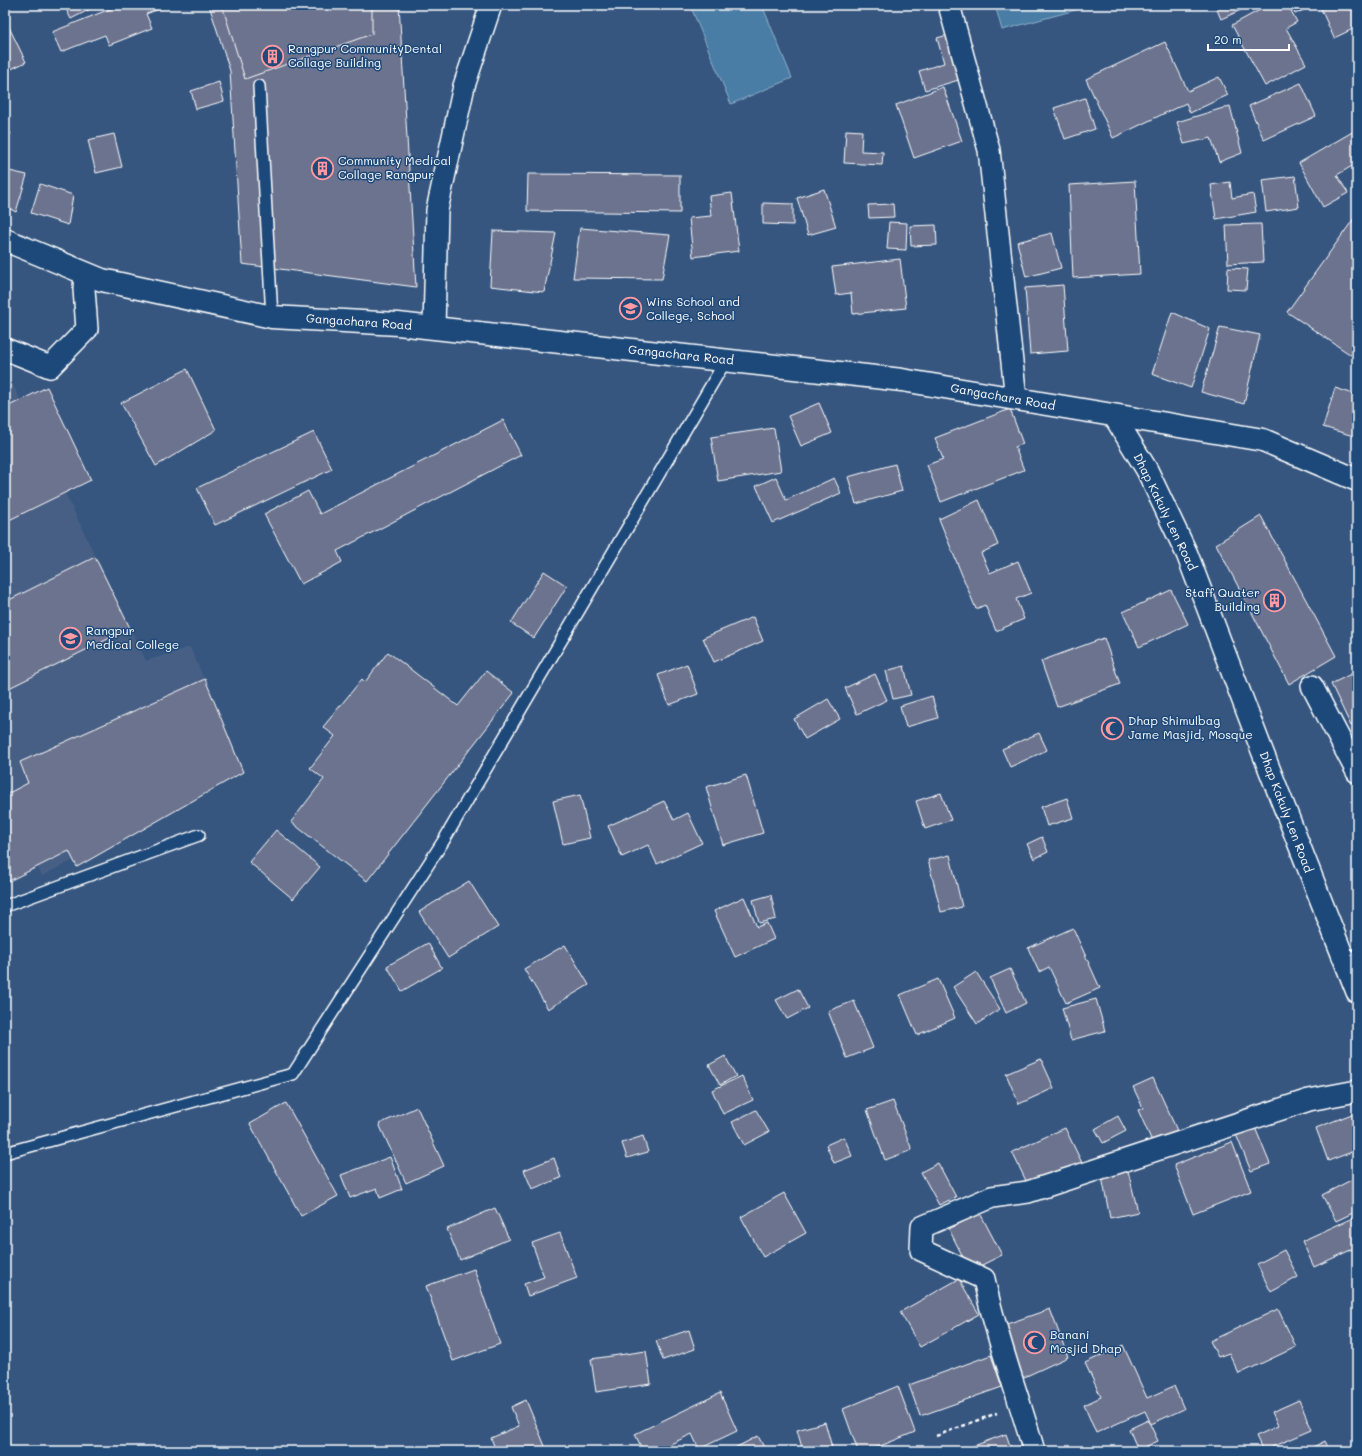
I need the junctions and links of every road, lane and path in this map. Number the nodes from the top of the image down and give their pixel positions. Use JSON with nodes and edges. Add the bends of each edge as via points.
{"nodes":[{"id":1,"x":491,"y":5,"type":"edge"},
{"id":2,"x":949,"y":5,"type":"edge"},
{"id":3,"x":259,"y":86,"type":"dead end"},
{"id":4,"x":5,"y":240,"type":"edge"},
{"id":5,"x":85,"y":273,"type":"junction"},
{"id":6,"x":272,"y":317,"type":"junction"},
{"id":7,"x":434,"y":328,"type":"junction"},
{"id":8,"x":5,"y":349,"type":"edge"},
{"id":9,"x":726,"y":360,"type":"junction"},
{"id":10,"x":1016,"y":399,"type":"junction"},
{"id":11,"x":1114,"y":416,"type":"junction"},
{"id":12,"x":1357,"y":480,"type":"edge"},
{"id":13,"x":1312,"y":686,"type":"dead end"},
{"id":14,"x":1357,"y":772,"type":"edge"},
{"id":15,"x":199,"y":835,"type":"dead end"},
{"id":16,"x":5,"y":906,"type":"edge"},
{"id":17,"x":1357,"y":992,"type":"edge"},
{"id":18,"x":1357,"y":1091,"type":"edge"},
{"id":19,"x":5,"y":1152,"type":"edge"},
{"id":20,"x":1020,"y":1403,"type":"junction"},
{"id":21,"x":936,"y":1436,"type":"dead end"},
{"id":22,"x":1034,"y":1451,"type":"edge"}],
"edges":[{"from":1,"to":7,"type":"street","via":[[464,86],[437,210]]},
{"from":2,"to":10,"type":"street","via":[[989,150]]},
{"from":3,"to":6,"type":"lane"},
{"from":4,"to":5,"type":"main road","name":"Gangachara Road"},
{"from":5,"to":6,"type":"main road","name":"Gangachara Road","via":[[102,280]]},
{"from":5,"to":8,"type":"street","via":[[87,329],[50,367]]},
{"from":6,"to":7,"type":"main road","name":"Gangachara Road"},
{"from":7,"to":9,"type":"main road","name":"Gangachara Road"},
{"from":9,"to":10,"type":"main road","name":"Gangachara Road","via":[[902,380]]},
{"from":9,"to":19,"type":"lane","via":[[444,840],[292,1074]]},
{"from":10,"to":11,"type":"main road","name":"Gangachara Road"},
{"from":11,"to":12,"type":"main road","name":"Gangachara Road","via":[[1263,440]]},
{"from":11,"to":17,"type":"street","name":"Dhap Kakuly Len Road","via":[[1147,470],[1187,554],[1260,748]]},
{"from":13,"to":14,"type":"street"},
{"from":15,"to":16,"type":"lane"},
{"from":18,"to":20,"type":"street","via":[[1309,1100],[1028,1192],[992,1197],[922,1227],[921,1250],[984,1279],[991,1313]]},
{"from":20,"to":21,"type":"path"},
{"from":20,"to":22,"type":"street"}]}
